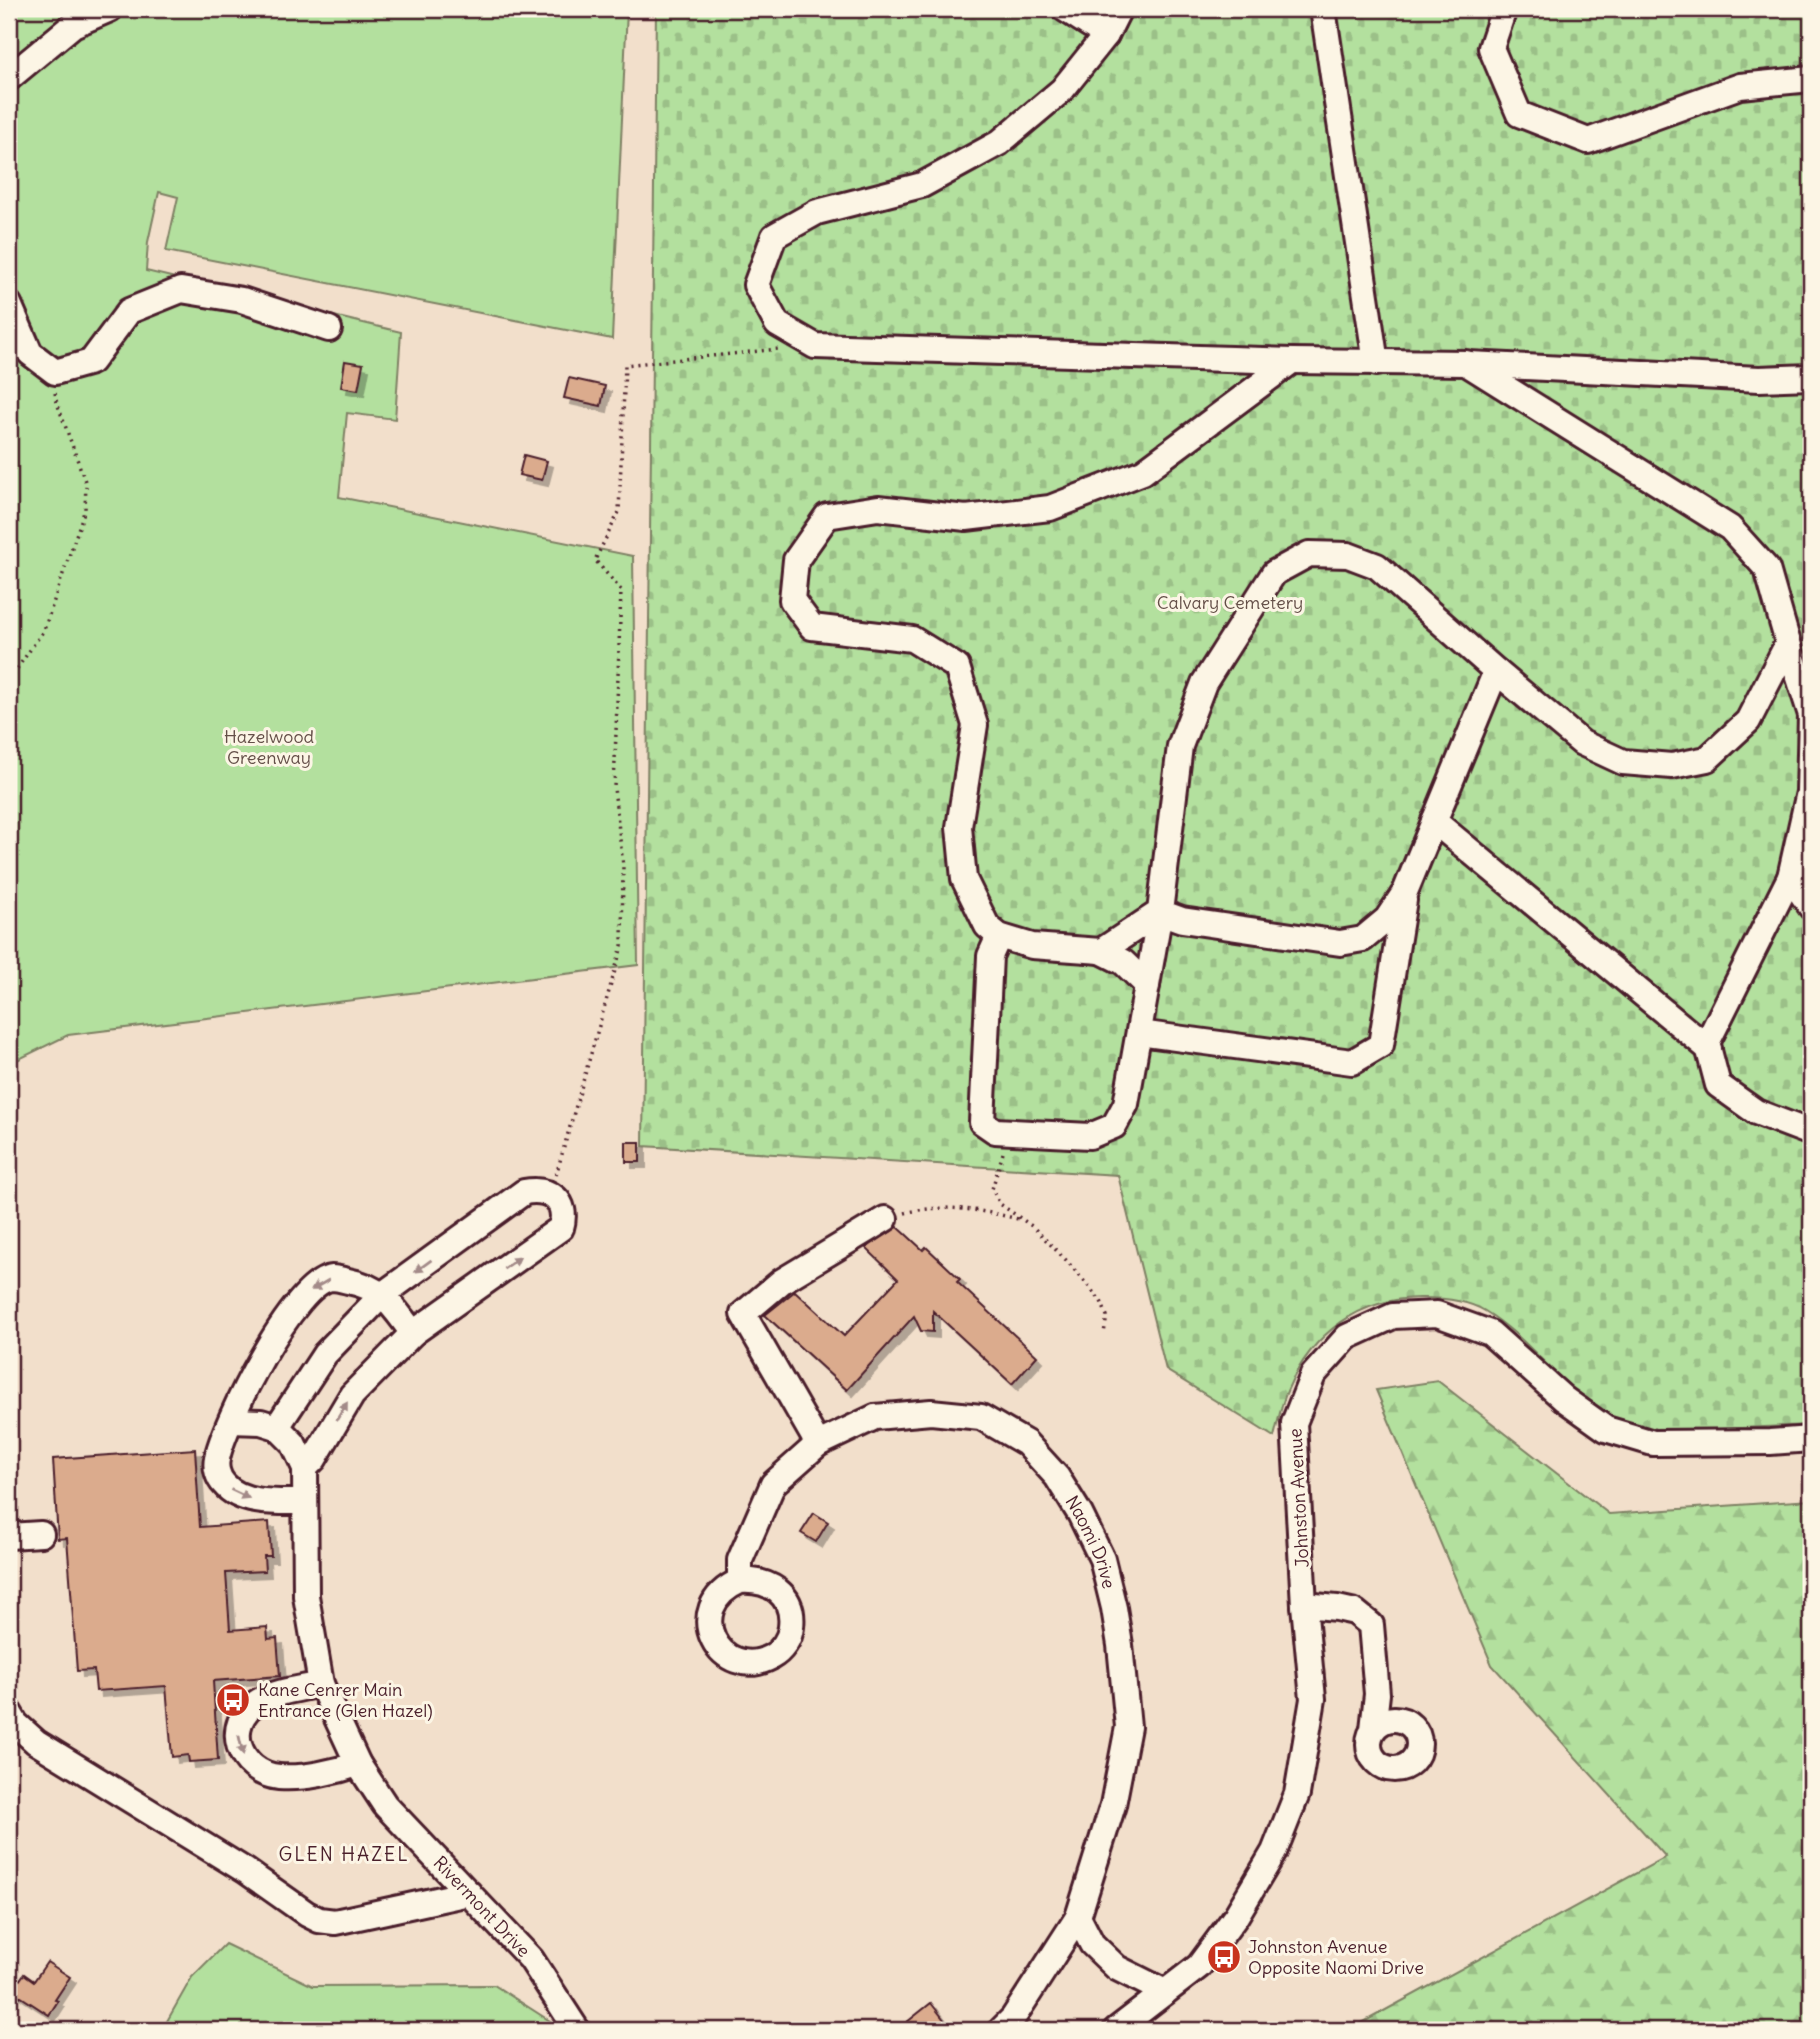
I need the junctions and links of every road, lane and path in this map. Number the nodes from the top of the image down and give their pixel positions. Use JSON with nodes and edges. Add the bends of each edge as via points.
{"nodes":[{"id":1,"x":110,"y":9,"type":"edge"},
{"id":2,"x":1065,"y":9,"type":"edge"},
{"id":3,"x":1119,"y":9,"type":"edge"},
{"id":4,"x":1323,"y":9,"type":"edge"},
{"id":5,"x":1504,"y":9,"type":"edge"},
{"id":6,"x":1106,"y":35,"type":"junction"},
{"id":7,"x":9,"y":78,"type":"edge"},
{"id":8,"x":1811,"y":79,"type":"edge"},
{"id":9,"x":9,"y":304,"type":"edge"},
{"id":10,"x":329,"y":329,"type":"dead end"},
{"id":11,"x":815,"y":346,"type":"junction"},
{"id":12,"x":1292,"y":361,"type":"junction"},
{"id":13,"x":1376,"y":363,"type":"junction"},
{"id":14,"x":1466,"y":363,"type":"junction"},
{"id":15,"x":55,"y":372,"type":"junction"},
{"id":16,"x":1811,"y":377,"type":"edge"},
{"id":17,"x":1788,"y":643,"type":"junction"},
{"id":18,"x":1496,"y":671,"type":"junction"},
{"id":19,"x":9,"y":680,"type":"edge"},
{"id":20,"x":1434,"y":821,"type":"junction"},
{"id":21,"x":1790,"y":877,"type":"junction"},
{"id":22,"x":1405,"y":892,"type":"junction"},
{"id":23,"x":1811,"y":907,"type":"edge"},
{"id":24,"x":1160,"y":912,"type":"junction"},
{"id":25,"x":999,"y":936,"type":"junction"},
{"id":26,"x":1101,"y":951,"type":"junction"},
{"id":27,"x":1146,"y":985,"type":"junction"},
{"id":28,"x":1139,"y":1034,"type":"junction"},
{"id":29,"x":1709,"y":1049,"type":"junction"},
{"id":30,"x":995,"y":1131,"type":"junction"},
{"id":31,"x":1811,"y":1133,"type":"edge"},
{"id":32,"x":550,"y":1194,"type":"junction"},
{"id":33,"x":885,"y":1219,"type":"joint"},
{"id":34,"x":1020,"y":1219,"type":"junction"},
{"id":35,"x":383,"y":1295,"type":"junction"},
{"id":36,"x":413,"y":1333,"type":"junction"},
{"id":37,"x":1104,"y":1333,"type":"dead end"},
{"id":38,"x":231,"y":1421,"type":"junction"},
{"id":39,"x":277,"y":1427,"type":"junction"},
{"id":40,"x":1811,"y":1439,"type":"edge"},
{"id":41,"x":818,"y":1444,"type":"junction"},
{"id":42,"x":305,"y":1468,"type":"junction"},
{"id":43,"x":305,"y":1502,"type":"junction"},
{"id":44,"x":41,"y":1534,"type":"dead end"},
{"id":45,"x":9,"y":1536,"type":"edge"},
{"id":46,"x":740,"y":1581,"type":"dead end"},
{"id":47,"x":1304,"y":1605,"type":"junction"},
{"id":48,"x":321,"y":1684,"type":"junction"},
{"id":49,"x":9,"y":1712,"type":"edge"},
{"id":50,"x":1384,"y":1724,"type":"dead end"},
{"id":51,"x":358,"y":1764,"type":"junction"},
{"id":52,"x":469,"y":1893,"type":"junction"},
{"id":53,"x":1079,"y":1917,"type":"junction"},
{"id":54,"x":1165,"y":1992,"type":"junction"},
{"id":55,"x":454,"y":2030,"type":"edge"},
{"id":56,"x":497,"y":2030,"type":"edge"},
{"id":57,"x":511,"y":2030,"type":"edge"},
{"id":58,"x":528,"y":2030,"type":"edge"},
{"id":59,"x":577,"y":2030,"type":"edge"},
{"id":60,"x":1002,"y":2030,"type":"edge"},
{"id":61,"x":1116,"y":2030,"type":"edge"}],
"edges":[{"from":1,"to":7,"type":"street","via":[[73,25]]},
{"from":2,"to":6,"type":"street"},
{"from":3,"to":6,"type":"street"},
{"from":4,"to":13,"type":"street"},
{"from":5,"to":8,"type":"street","via":[[1491,48],[1519,114],[1588,141],[1741,86]]},
{"from":6,"to":11,"type":"street","via":[[1062,90],[999,143],[922,185],[817,212],[774,236],[756,285],[777,324]]},
{"from":9,"to":15,"type":"street","via":[[30,354]]},
{"from":10,"to":15,"type":"street","via":[[242,300],[181,290],[129,311],[91,362]]},
{"from":11,"to":12,"type":"street"},
{"from":11,"to":32,"type":"path","via":[[625,365],[619,512],[595,560],[621,590],[614,788],[623,865],[622,946]]},
{"from":12,"to":13,"type":"street"},
{"from":12,"to":25,"type":"street","via":[[1132,476],[1050,508],[966,518],[878,508],[827,516],[796,560],[792,600],[813,628],[912,639],[957,667],[975,725],[959,827],[964,879],[987,926]]},
{"from":13,"to":14,"type":"street"},
{"from":14,"to":16,"type":"street","via":[[1759,379]]},
{"from":14,"to":17,"type":"street","via":[[1730,528],[1767,569]]},
{"from":15,"to":19,"type":"path","via":[[56,400],[86,484],[85,509],[44,630]]},
{"from":17,"to":18,"type":"street","via":[[1748,722],[1707,759],[1672,766],[1623,762],[1583,743]]},
{"from":17,"to":21,"type":"street","via":[[1811,715],[1808,792]]},
{"from":18,"to":20,"type":"street"},
{"from":18,"to":24,"type":"street","via":[[1377,566],[1348,555],[1309,554],[1274,573],[1204,682],[1180,747]]},
{"from":20,"to":22,"type":"street"},
{"from":20,"to":29,"type":"street"},
{"from":21,"to":23,"type":"street"},
{"from":21,"to":29,"type":"street","via":[[1707,1043]]},
{"from":22,"to":24,"type":"street","via":[[1387,919],[1363,939],[1340,943],[1182,920]]},
{"from":22,"to":28,"type":"street","via":[[1381,1045],[1352,1062]]},
{"from":24,"to":26,"type":"street"},
{"from":24,"to":27,"type":"street"},
{"from":25,"to":26,"type":"street","via":[[1032,946]]},
{"from":25,"to":30,"type":"street","via":[[990,956],[982,1122]]},
{"from":26,"to":27,"type":"street","via":[[1123,962]]},
{"from":27,"to":28,"type":"street"},
{"from":28,"to":30,"type":"street","via":[[1126,1104],[1114,1126],[1090,1136]]},
{"from":29,"to":31,"type":"street","via":[[1718,1085],[1756,1112]]},
{"from":30,"to":34,"type":"path","via":[[1005,1147],[992,1189],[1000,1203]]},
{"from":32,"to":35,"type":"street","one_way":true,"via":[[538,1189],[524,1192]]},
{"from":36,"to":32,"type":"street","one_way":true,"via":[[561,1228],[561,1206]]},
{"from":33,"to":34,"type":"path","via":[[922,1208],[945,1207]]},
{"from":33,"to":41,"type":"street","via":[[782,1281],[743,1314]]},
{"from":34,"to":37,"type":"path","via":[[1066,1260],[1101,1301],[1107,1316]]},
{"from":35,"to":36,"type":"street"},
{"from":35,"to":38,"type":"street","one_way":true,"via":[[365,1284],[332,1278],[319,1282],[262,1356]]},
{"from":35,"to":39,"type":"street","via":[[325,1354]]},
{"from":42,"to":36,"type":"street","one_way":true,"via":[[352,1395]]},
{"from":38,"to":39,"type":"street"},
{"from":38,"to":43,"type":"street","one_way":true,"via":[[217,1460],[217,1474],[224,1486],[262,1502]]},
{"from":39,"to":42,"type":"street","via":[[293,1443]]},
{"from":40,"to":47,"type":"street","name":"Johnston Avenue","via":[[1653,1443],[1606,1429],[1564,1399],[1490,1333],[1437,1314],[1393,1316],[1347,1337],[1313,1375],[1294,1423]]},
{"from":41,"to":46,"type":"street","name":"Naomi Drive","via":[[773,1484],[740,1560]]},
{"from":41,"to":53,"type":"street","name":"Naomi Drive","via":[[875,1417],[931,1412],[981,1417],[1026,1443],[1057,1477],[1080,1514],[1102,1559],[1114,1608],[1128,1727],[1113,1805]]},
{"from":42,"to":43,"type":"street","name":"Rivermont Drive"},
{"from":43,"to":48,"type":"street","name":"Rivermont Drive","via":[[306,1596]]},
{"from":44,"to":45,"type":"street"},
{"from":47,"to":50,"type":"street","via":[[1355,1612],[1371,1625]]},
{"from":47,"to":54,"type":"street","name":"Johnston Avenue","via":[[1313,1699],[1297,1794],[1274,1852],[1236,1916],[1199,1966]]},
{"from":48,"to":51,"type":"street","name":"Rivermont Drive"},
{"from":48,"to":51,"type":"street","one_way":true,"via":[[269,1697],[246,1712],[237,1739],[241,1754],[251,1766],[280,1777],[332,1773]]},
{"from":49,"to":52,"type":"street","via":[[36,1742],[319,1920],[335,1922]]},
{"from":51,"to":52,"type":"street","name":"Rivermont Drive","via":[[385,1805]]},
{"from":52,"to":59,"type":"street","name":"Rivermont Drive","via":[[531,1959]]},
{"from":53,"to":54,"type":"street","via":[[1092,1944],[1117,1968]]},
{"from":53,"to":60,"type":"street","name":"Naomi Drive"},
{"from":54,"to":61,"type":"street","name":"Johnston Avenue"},
{"from":55,"to":56,"type":"path","via":[[458,2025]]},
{"from":57,"to":58,"type":"path","via":[[520,2024]]}]}
